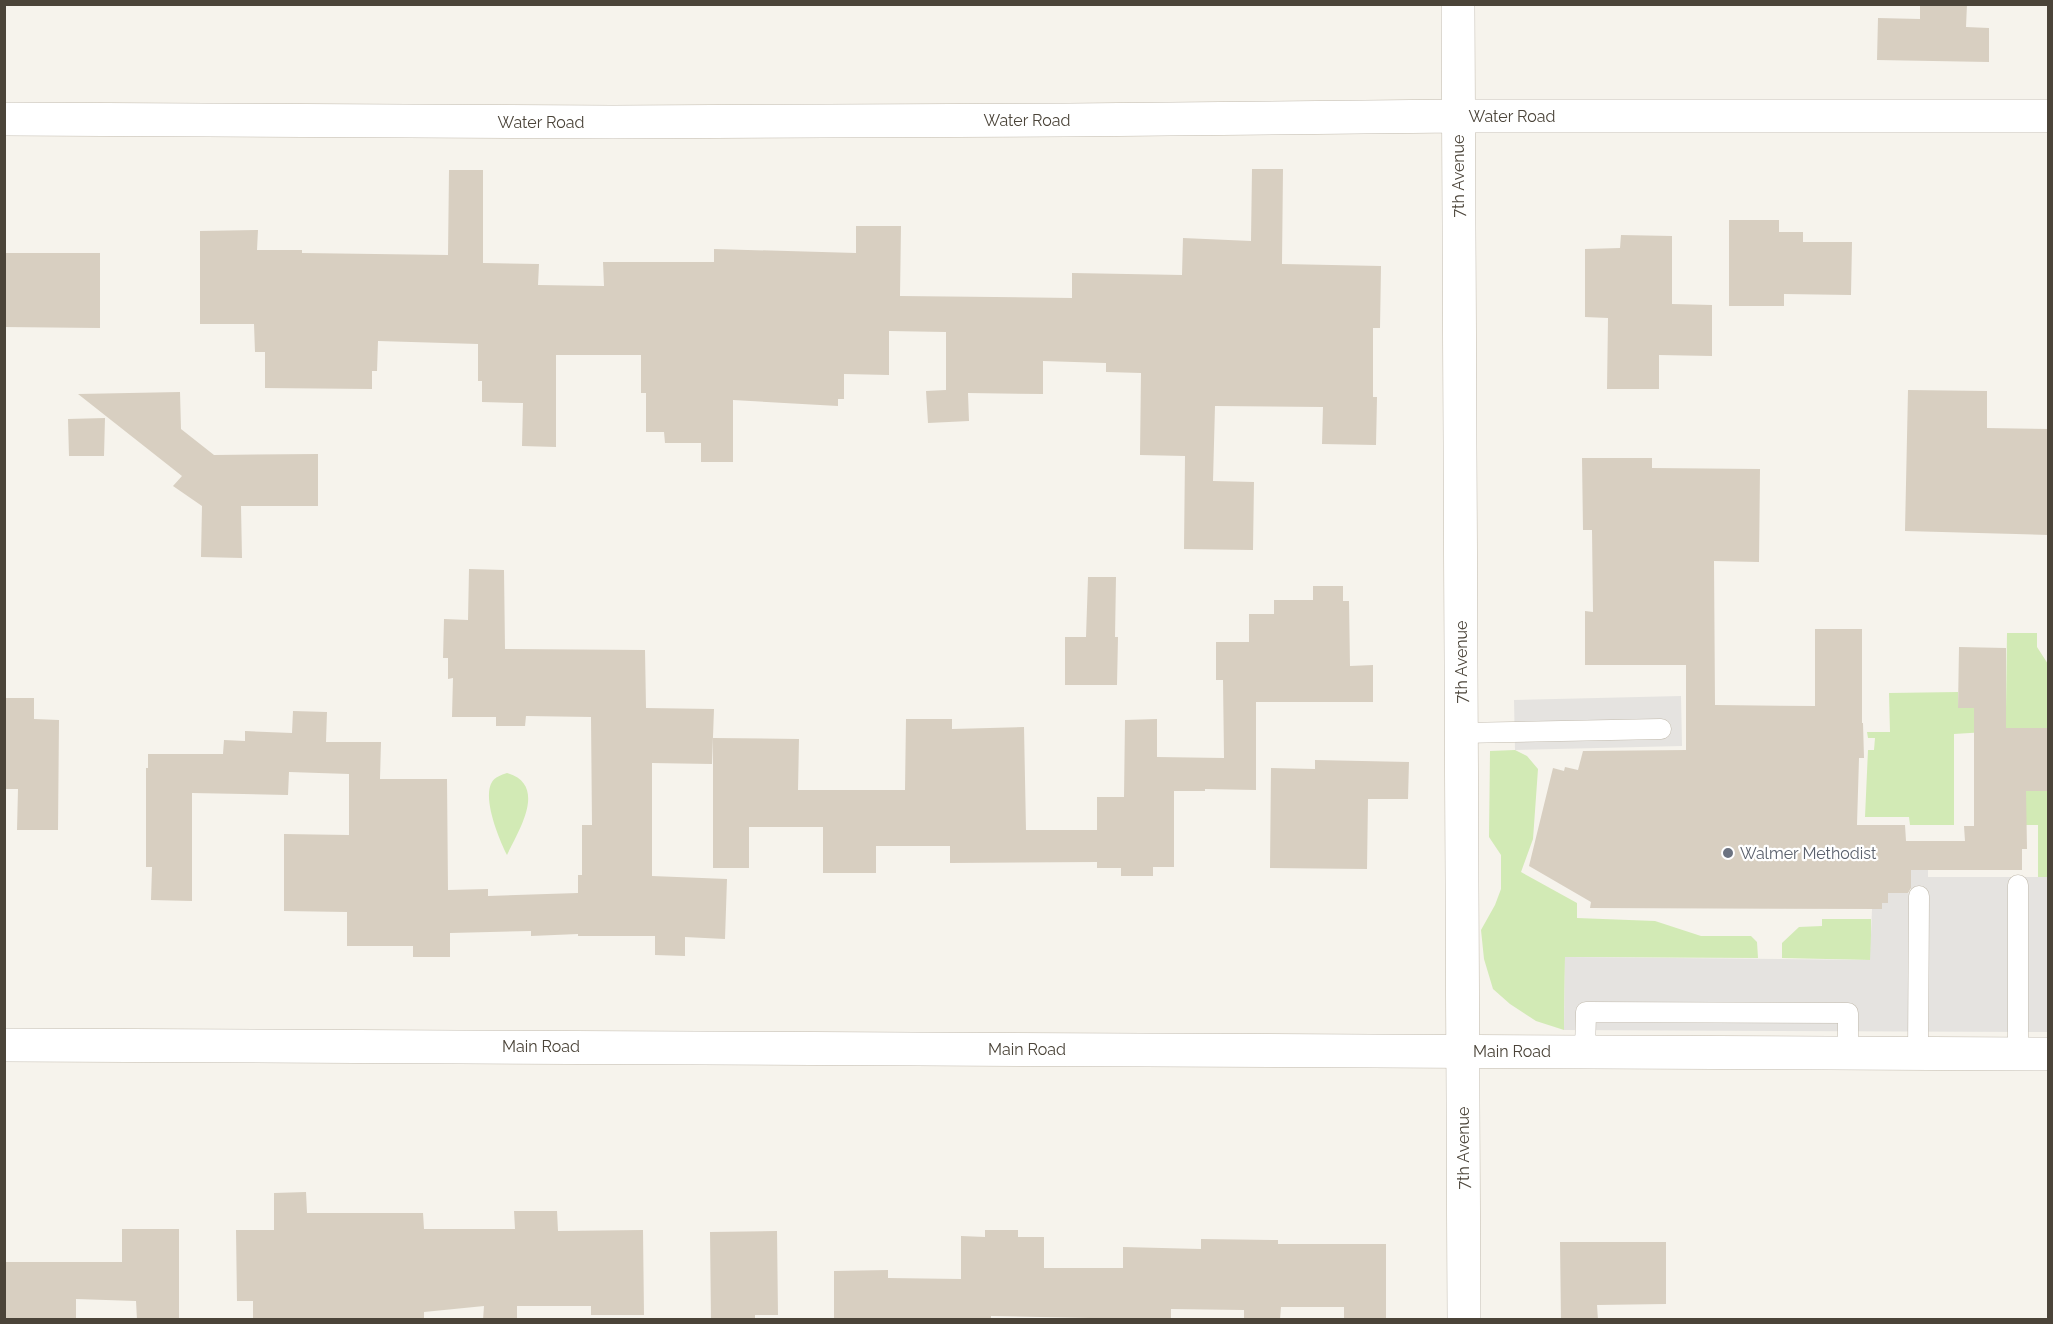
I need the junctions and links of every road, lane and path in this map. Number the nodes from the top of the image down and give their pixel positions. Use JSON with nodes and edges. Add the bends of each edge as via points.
{"nodes":[{"id":1,"x":1458,"y":4,"type":"edge"},
{"id":2,"x":1458,"y":116,"type":"junction"},
{"id":3,"x":2049,"y":116,"type":"edge"},
{"id":4,"x":4,"y":119,"type":"edge"},
{"id":5,"x":1661,"y":729,"type":"dead end"},
{"id":6,"x":1461,"y":733,"type":"junction"},
{"id":7,"x":2018,"y":885,"type":"dead end"},
{"id":8,"x":1918,"y":896,"type":"dead end"},
{"id":9,"x":4,"y":1045,"type":"edge"},
{"id":10,"x":1463,"y":1051,"type":"junction"},
{"id":11,"x":1918,"y":1053,"type":"junction"},
{"id":12,"x":2033,"y":1054,"type":"edge"},
{"id":13,"x":1464,"y":1320,"type":"edge"}],
"edges":[{"from":1,"to":2,"type":"street","name":"7th Avenue"},
{"from":2,"to":3,"type":"street","name":"Water Road"},
{"from":2,"to":4,"type":"street","name":"Water Road","via":[[649,122]]},
{"from":2,"to":6,"type":"street","name":"7th Avenue"},
{"from":5,"to":6,"type":"lane"},
{"from":6,"to":10,"type":"street","name":"7th Avenue"},
{"from":7,"to":12,"type":"lane"},
{"from":8,"to":11,"type":"lane"},
{"from":9,"to":10,"type":"street","name":"Main Road"},
{"from":10,"to":11,"type":"street","name":"Main Road"},
{"from":10,"to":13,"type":"street","name":"7th Avenue"},
{"from":11,"to":12,"type":"street","name":"Main Road"}]}
